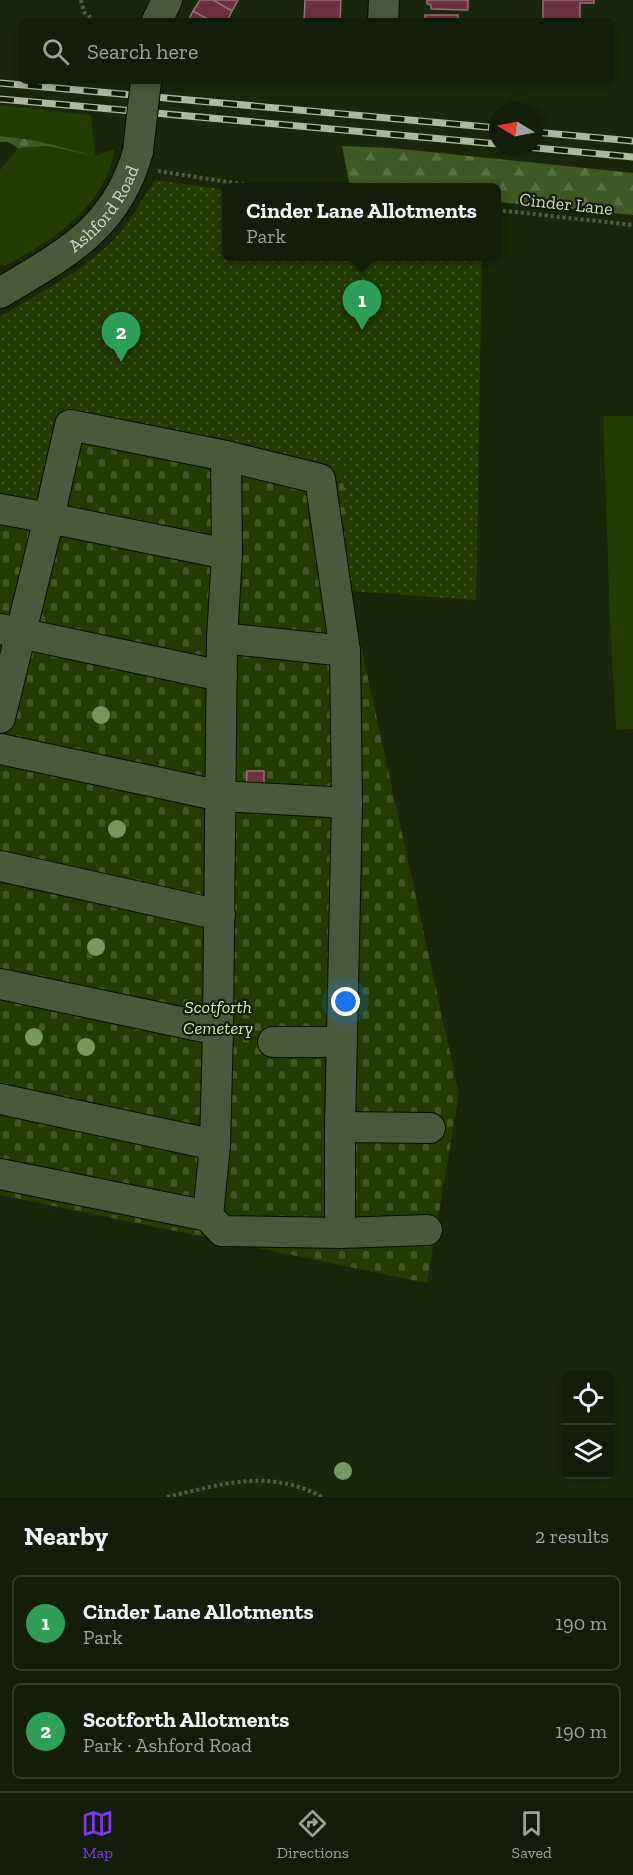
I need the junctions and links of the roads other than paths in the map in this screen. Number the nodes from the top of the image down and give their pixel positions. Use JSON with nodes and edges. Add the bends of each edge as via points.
{"nodes":[{"id":1,"x":167,"y":0,"type":"edge"},
{"id":2,"x":384,"y":0,"type":"edge"},
{"id":3,"x":158,"y":18,"type":"edge"},
{"id":4,"x":383,"y":18,"type":"edge"},
{"id":5,"x":146,"y":84,"type":"edge"},
{"id":6,"x":2,"y":290,"type":"edge"},
{"id":7,"x":226,"y":456,"type":"junction"},
{"id":8,"x":0,"y":509,"type":"edge"},
{"id":9,"x":49,"y":518,"type":"junction"},
{"id":10,"x":227,"y":554,"type":"junction"},
{"id":11,"x":10,"y":631,"type":"edge"},
{"id":12,"x":222,"y":638,"type":"junction"},
{"id":13,"x":345,"y":651,"type":"junction"},
{"id":14,"x":222,"y":676,"type":"junction"},
{"id":15,"x":0,"y":718,"type":"edge"},
{"id":16,"x":0,"y":749,"type":"edge"},
{"id":17,"x":221,"y":796,"type":"junction"},
{"id":18,"x":347,"y":803,"type":"junction"},
{"id":19,"x":0,"y":866,"type":"edge"},
{"id":20,"x":220,"y":915,"type":"junction"},
{"id":21,"x":0,"y":984,"type":"edge"},
{"id":22,"x":218,"y":1030,"type":"junction"},
{"id":23,"x":273,"y":1042,"type":"dead end"},
{"id":24,"x":341,"y":1042,"type":"junction"},
{"id":25,"x":0,"y":1099,"type":"edge"},
{"id":26,"x":340,"y":1127,"type":"junction"},
{"id":27,"x":430,"y":1128,"type":"dead end"},
{"id":28,"x":214,"y":1145,"type":"junction"},
{"id":29,"x":0,"y":1174,"type":"edge"},
{"id":30,"x":208,"y":1216,"type":"junction"},
{"id":31,"x":427,"y":1230,"type":"dead end"},
{"id":32,"x":340,"y":1233,"type":"junction"}],
"edges":[{"from":1,"to":3,"type":"street"},
{"from":2,"to":4,"type":"street"},
{"from":5,"to":6,"type":"street","name":"Ashford Road","bridge":true,"via":[[136,158],[108,214],[78,245]]},
{"from":7,"to":9,"type":"street","via":[[70,425]]},
{"from":7,"to":10,"type":"street"},
{"from":7,"to":13,"type":"street","via":[[320,479]]},
{"from":8,"to":9,"type":"street"},
{"from":9,"to":10,"type":"street"},
{"from":9,"to":11,"type":"street"},
{"from":10,"to":12,"type":"street"},
{"from":11,"to":14,"type":"street"},
{"from":11,"to":15,"type":"street"},
{"from":12,"to":13,"type":"street"},
{"from":12,"to":14,"type":"street"},
{"from":13,"to":18,"type":"street"},
{"from":14,"to":17,"type":"street"},
{"from":16,"to":17,"type":"street"},
{"from":17,"to":18,"type":"street"},
{"from":17,"to":20,"type":"street"},
{"from":18,"to":24,"type":"street"},
{"from":19,"to":20,"type":"street"},
{"from":20,"to":22,"type":"street"},
{"from":21,"to":22,"type":"street"},
{"from":22,"to":28,"type":"street"},
{"from":23,"to":24,"type":"street"},
{"from":24,"to":26,"type":"street"},
{"from":25,"to":28,"type":"street"},
{"from":26,"to":27,"type":"street"},
{"from":26,"to":32,"type":"street"},
{"from":28,"to":30,"type":"street"},
{"from":29,"to":30,"type":"street"},
{"from":30,"to":32,"type":"street","via":[[222,1231]]},
{"from":31,"to":32,"type":"street"}]}
